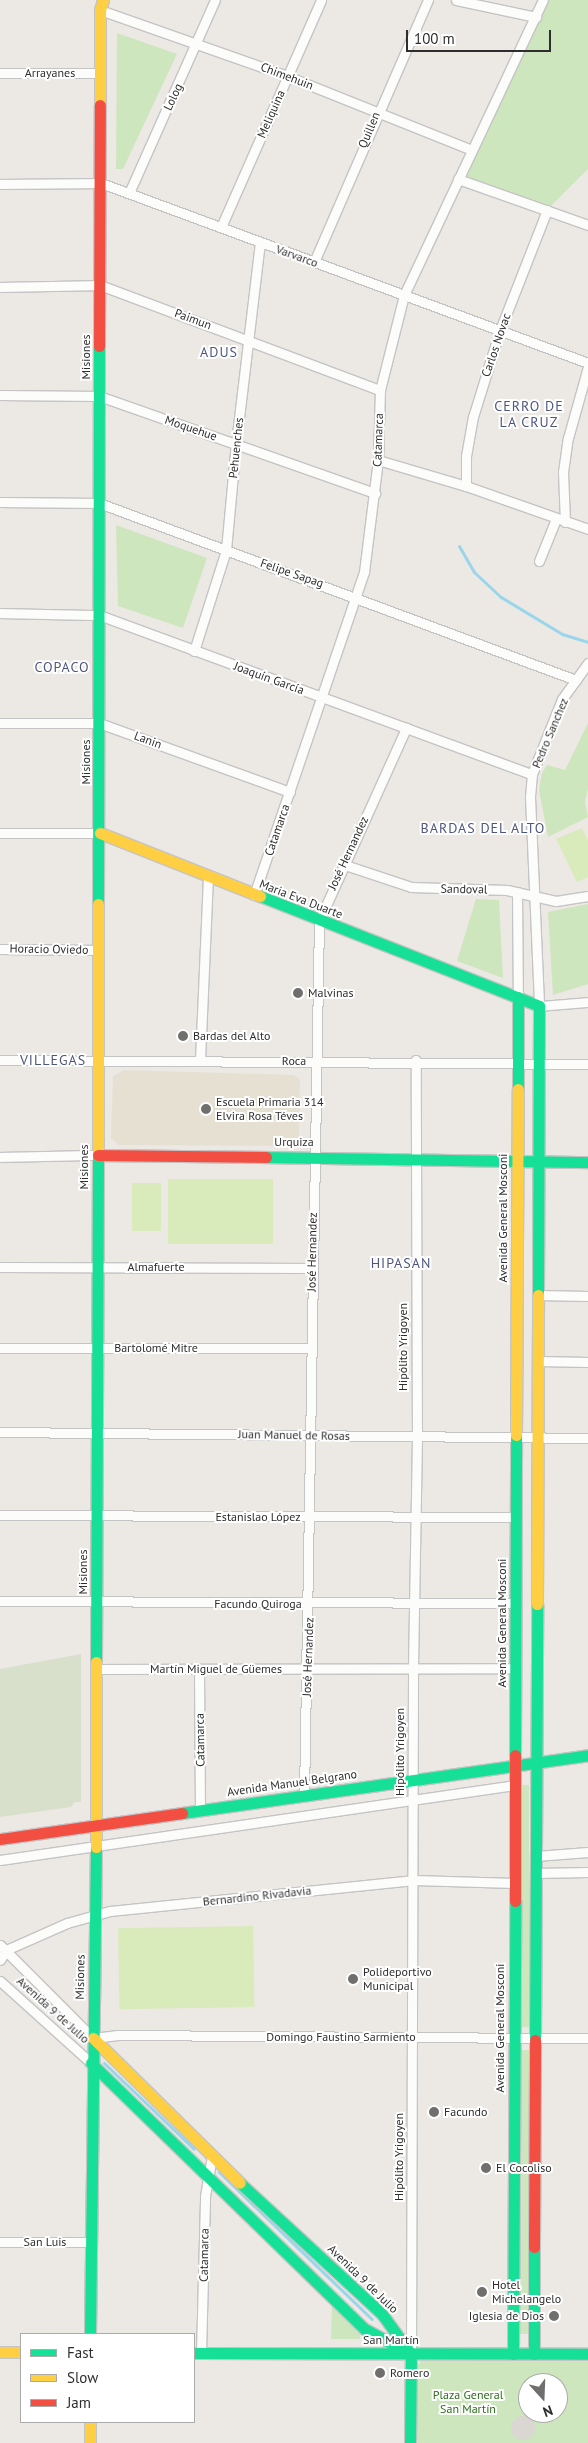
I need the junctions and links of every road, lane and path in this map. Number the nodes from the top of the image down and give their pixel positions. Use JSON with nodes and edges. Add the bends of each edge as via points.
{"nodes":[{"id":1,"x":215,"y":0,"type":"edge"},
{"id":2,"x":321,"y":0,"type":"edge"},
{"id":3,"x":428,"y":0,"type":"edge"},
{"id":4,"x":456,"y":0,"type":"edge"},
{"id":5,"x":544,"y":0,"type":"edge"},
{"id":6,"x":101,"y":5,"type":"edge"},
{"id":7,"x":536,"y":17,"type":"junction"},
{"id":8,"x":197,"y":42,"type":"junction"},
{"id":9,"x":0,"y":73,"type":"edge"},
{"id":10,"x":101,"y":73,"type":"junction"},
{"id":11,"x":288,"y":76,"type":"junction"},
{"id":12,"x":377,"y":112,"type":"junction"},
{"id":13,"x":472,"y":150,"type":"junction"},
{"id":14,"x":458,"y":179,"type":"junction"},
{"id":15,"x":101,"y":183,"type":"junction"},
{"id":16,"x":0,"y":184,"type":"edge"},
{"id":17,"x":129,"y":193,"type":"junction"},
{"id":18,"x":547,"y":210,"type":"junction"},
{"id":19,"x":588,"y":225,"type":"edge"},
{"id":20,"x":221,"y":228,"type":"junction"},
{"id":21,"x":260,"y":242,"type":"junction"},
{"id":22,"x":314,"y":262,"type":"junction"},
{"id":23,"x":100,"y":285,"type":"junction"},
{"id":24,"x":0,"y":287,"type":"edge"},
{"id":25,"x":404,"y":295,"type":"junction"},
{"id":26,"x":500,"y":330,"type":"junction"},
{"id":27,"x":247,"y":339,"type":"junction"},
{"id":28,"x":588,"y":362,"type":"edge"},
{"id":29,"x":588,"y":367,"type":"edge"},
{"id":30,"x":380,"y":390,"type":"junction"},
{"id":31,"x":0,"y":395,"type":"edge"},
{"id":32,"x":99,"y":396,"type":"junction"},
{"id":33,"x":236,"y":443,"type":"junction"},
{"id":34,"x":378,"y":460,"type":"junction"},
{"id":35,"x":466,"y":486,"type":"junction"},
{"id":36,"x":375,"y":493,"type":"junction"},
{"id":37,"x":0,"y":502,"type":"edge"},
{"id":38,"x":99,"y":503,"type":"junction"},
{"id":39,"x":560,"y":521,"type":"junction"},
{"id":40,"x":588,"y":529,"type":"edge"},
{"id":41,"x":226,"y":550,"type":"junction"},
{"id":42,"x":539,"y":561,"type":"dead end"},
{"id":43,"x":357,"y":596,"type":"junction"},
{"id":44,"x":0,"y":613,"type":"edge"},
{"id":45,"x":99,"y":615,"type":"junction"},
{"id":46,"x":194,"y":651,"type":"junction"},
{"id":47,"x":588,"y":663,"type":"edge"},
{"id":48,"x":576,"y":680,"type":"junction"},
{"id":49,"x":324,"y":698,"type":"junction"},
{"id":50,"x":0,"y":723,"type":"edge"},
{"id":51,"x":99,"y":723,"type":"junction"},
{"id":52,"x":406,"y":728,"type":"junction"},
{"id":53,"x":532,"y":774,"type":"junction"},
{"id":54,"x":290,"y":792,"type":"junction"},
{"id":55,"x":0,"y":833,"type":"edge"},
{"id":56,"x":100,"y":833,"type":"junction"},
{"id":57,"x":342,"y":864,"type":"junction"},
{"id":58,"x":208,"y":877,"type":"junction"},
{"id":59,"x":517,"y":892,"type":"junction"},
{"id":60,"x":254,"y":895,"type":"junction"},
{"id":61,"x":588,"y":896,"type":"edge"},
{"id":62,"x":537,"y":899,"type":"junction"},
{"id":63,"x":319,"y":921,"type":"junction"},
{"id":64,"x":0,"y":948,"type":"edge"},
{"id":65,"x":99,"y":950,"type":"junction"},
{"id":66,"x":518,"y":997,"type":"junction"},
{"id":67,"x":588,"y":1002,"type":"edge"},
{"id":68,"x":540,"y":1006,"type":"junction"},
{"id":69,"x":98,"y":1059,"type":"junction"},
{"id":70,"x":0,"y":1060,"type":"edge"},
{"id":71,"x":200,"y":1060,"type":"junction"},
{"id":72,"x":416,"y":1060,"type":"junction"},
{"id":73,"x":316,"y":1061,"type":"junction"},
{"id":74,"x":517,"y":1062,"type":"junction"},
{"id":75,"x":539,"y":1063,"type":"junction"},
{"id":76,"x":588,"y":1064,"type":"edge"},
{"id":77,"x":98,"y":1155,"type":"junction"},
{"id":78,"x":314,"y":1156,"type":"junction"},
{"id":79,"x":0,"y":1157,"type":"edge"},
{"id":80,"x":416,"y":1159,"type":"junction"},
{"id":81,"x":517,"y":1161,"type":"junction"},
{"id":82,"x":539,"y":1161,"type":"junction"},
{"id":83,"x":588,"y":1162,"type":"edge"},
{"id":84,"x":97,"y":1266,"type":"junction"},
{"id":85,"x":0,"y":1267,"type":"edge"},
{"id":86,"x":312,"y":1268,"type":"junction"},
{"id":87,"x":538,"y":1295,"type":"junction"},
{"id":88,"x":588,"y":1296,"type":"edge"},
{"id":89,"x":0,"y":1348,"type":"edge"},
{"id":90,"x":312,"y":1348,"type":"junction"},
{"id":91,"x":97,"y":1349,"type":"junction"},
{"id":92,"x":538,"y":1361,"type":"junction"},
{"id":93,"x":588,"y":1362,"type":"edge"},
{"id":94,"x":0,"y":1432,"type":"edge"},
{"id":95,"x":97,"y":1432,"type":"junction"},
{"id":96,"x":311,"y":1435,"type":"junction"},
{"id":97,"x":418,"y":1436,"type":"junction"},
{"id":98,"x":516,"y":1438,"type":"junction"},
{"id":99,"x":538,"y":1438,"type":"junction"},
{"id":100,"x":588,"y":1438,"type":"edge"},
{"id":101,"x":0,"y":1515,"type":"edge"},
{"id":102,"x":310,"y":1516,"type":"junction"},
{"id":103,"x":97,"y":1517,"type":"junction"},
{"id":104,"x":416,"y":1517,"type":"junction"},
{"id":105,"x":516,"y":1517,"type":"junction"},
{"id":106,"x":0,"y":1601,"type":"edge"},
{"id":107,"x":96,"y":1603,"type":"junction"},
{"id":108,"x":515,"y":1603,"type":"junction"},
{"id":109,"x":309,"y":1604,"type":"junction"},
{"id":110,"x":414,"y":1604,"type":"junction"},
{"id":111,"x":413,"y":1667,"type":"junction"},
{"id":112,"x":515,"y":1668,"type":"junction"},
{"id":113,"x":96,"y":1669,"type":"junction"},
{"id":114,"x":199,"y":1669,"type":"junction"},
{"id":115,"x":307,"y":1669,"type":"junction"},
{"id":116,"x":588,"y":1755,"type":"edge"},
{"id":117,"x":536,"y":1762,"type":"junction"},
{"id":118,"x":515,"y":1766,"type":"junction"},
{"id":119,"x":415,"y":1780,"type":"junction"},
{"id":120,"x":515,"y":1785,"type":"junction"},
{"id":121,"x":304,"y":1796,"type":"junction"},
{"id":122,"x":414,"y":1800,"type":"junction"},
{"id":123,"x":200,"y":1810,"type":"junction"},
{"id":124,"x":96,"y":1825,"type":"junction"},
{"id":125,"x":0,"y":1839,"type":"edge"},
{"id":126,"x":96,"y":1846,"type":"junction"},
{"id":127,"x":588,"y":1852,"type":"edge"},
{"id":128,"x":536,"y":1856,"type":"junction"},
{"id":129,"x":0,"y":1860,"type":"edge"},
{"id":130,"x":588,"y":1872,"type":"edge"},
{"id":131,"x":536,"y":1873,"type":"junction"},
{"id":132,"x":414,"y":1880,"type":"junction"},
{"id":133,"x":514,"y":1883,"type":"junction"},
{"id":134,"x":95,"y":1914,"type":"junction"},
{"id":135,"x":3,"y":1948,"type":"edge"},
{"id":136,"x":0,"y":1960,"type":"edge"},
{"id":137,"x":0,"y":1981,"type":"edge"},
{"id":138,"x":413,"y":2037,"type":"junction"},
{"id":139,"x":93,"y":2038,"type":"junction"},
{"id":140,"x":514,"y":2038,"type":"junction"},
{"id":141,"x":535,"y":2038,"type":"junction"},
{"id":142,"x":588,"y":2038,"type":"edge"},
{"id":143,"x":91,"y":2063,"type":"junction"},
{"id":144,"x":212,"y":2157,"type":"junction"},
{"id":145,"x":206,"y":2177,"type":"junction"},
{"id":146,"x":0,"y":2242,"type":"edge"},
{"id":147,"x":90,"y":2242,"type":"junction"},
{"id":148,"x":90,"y":2333,"type":"edge"},
{"id":149,"x":0,"y":2352,"type":"edge"},
{"id":150,"x":20,"y":2352,"type":"edge"},
{"id":151,"x":198,"y":2353,"type":"edge"},
{"id":152,"x":411,"y":2354,"type":"junction"},
{"id":153,"x":513,"y":2354,"type":"junction"},
{"id":154,"x":534,"y":2354,"type":"junction"},
{"id":155,"x":588,"y":2354,"type":"edge"},
{"id":156,"x":90,"y":2423,"type":"edge"},
{"id":157,"x":90,"y":2443,"type":"edge"},
{"id":158,"x":410,"y":2443,"type":"edge"}],
"edges":[{"from":1,"to":8,"type":"street","name":"Lolog"},
{"from":2,"to":11,"type":"street","name":"Meliquina"},
{"from":3,"to":12,"type":"street","name":"Quillen"},
{"from":4,"to":7,"type":"street"},
{"from":5,"to":7,"type":"street","name":"Catamarca"},
{"from":6,"to":8,"type":"street","name":"Chimehuin"},
{"from":6,"to":10,"type":"main road","name":"Misiones"},
{"from":7,"to":13,"type":"street","name":"Catamarca"},
{"from":8,"to":11,"type":"street","name":"Chimehuin"},
{"from":8,"to":17,"type":"street","name":"Lolog"},
{"from":9,"to":10,"type":"street","name":"Arrayanes"},
{"from":10,"to":15,"type":"main road","name":"Misiones"},
{"from":11,"to":12,"type":"street","name":"Chimehuin"},
{"from":11,"to":20,"type":"street","name":"Meliquina"},
{"from":12,"to":13,"type":"street","name":"Chimehuin"},
{"from":12,"to":22,"type":"street","name":"Quillen"},
{"from":13,"to":14,"type":"street","name":"Catamarca"},
{"from":14,"to":18,"type":"street"},
{"from":14,"to":25,"type":"street","name":"Catamarca"},
{"from":15,"to":16,"type":"street","name":"Varvarco"},
{"from":15,"to":17,"type":"street","name":"Varvarco"},
{"from":15,"to":23,"type":"main road","name":"Misiones"},
{"from":17,"to":20,"type":"street","name":"Varvarco"},
{"from":18,"to":19,"type":"street"},
{"from":18,"to":26,"type":"street","name":"Carlos Novac"},
{"from":20,"to":21,"type":"street","name":"Varvarco"},
{"from":21,"to":22,"type":"street","name":"Varvarco"},
{"from":21,"to":27,"type":"street","name":"Pehuenches"},
{"from":22,"to":25,"type":"street","name":"Varvarco"},
{"from":23,"to":24,"type":"street","name":"Paimun"},
{"from":23,"to":27,"type":"street","name":"Paimun"},
{"from":23,"to":32,"type":"main road","name":"Misiones"},
{"from":25,"to":26,"type":"street","name":"Varvarco"},
{"from":25,"to":30,"type":"street","name":"Catamarca"},
{"from":26,"to":28,"type":"street","name":"Varvarco"},
{"from":26,"to":35,"type":"street","name":"Carlos Novac","via":[[473,416],[466,456]]},
{"from":27,"to":30,"type":"street","name":"Paimun"},
{"from":27,"to":33,"type":"street","name":"Pehuenches"},
{"from":29,"to":39,"type":"street","via":[[568,438]]},
{"from":30,"to":34,"type":"street","name":"Catamarca"},
{"from":31,"to":32,"type":"street","name":"Moquehue"},
{"from":32,"to":33,"type":"street","name":"Moquehue"},
{"from":32,"to":38,"type":"main road","name":"Misiones"},
{"from":33,"to":36,"type":"street","name":"Moquehue"},
{"from":33,"to":41,"type":"street","name":"Pehuenches"},
{"from":34,"to":35,"type":"street"},
{"from":34,"to":36,"type":"street","name":"Catamarca"},
{"from":35,"to":39,"type":"street"},
{"from":36,"to":43,"type":"street","name":"Catamarca","via":[[364,572]]},
{"from":37,"to":38,"type":"street","name":"Felipe Sapag"},
{"from":38,"to":41,"type":"street","name":"Felipe Sapag"},
{"from":38,"to":45,"type":"main road","name":"Misiones"},
{"from":39,"to":40,"type":"street"},
{"from":39,"to":42,"type":"street"},
{"from":41,"to":43,"type":"street","name":"Felipe Sapag"},
{"from":41,"to":46,"type":"street","name":"Pehuenches"},
{"from":43,"to":48,"type":"street","name":"Felipe Sapag"},
{"from":43,"to":49,"type":"street","name":"Catamarca"},
{"from":44,"to":45,"type":"street","name":"Joaquín García"},
{"from":45,"to":46,"type":"street","name":"Joaquín García"},
{"from":45,"to":51,"type":"main road","name":"Misiones"},
{"from":46,"to":49,"type":"street","name":"Joaquín García"},
{"from":47,"to":48,"type":"street","name":"Pedro Sanchez"},
{"from":48,"to":53,"type":"street","name":"Pedro Sanchez","via":[[562,699]]},
{"from":49,"to":52,"type":"street","name":"Joaquín García"},
{"from":49,"to":54,"type":"street","name":"Catamarca"},
{"from":50,"to":51,"type":"street","name":"Lanin"},
{"from":51,"to":54,"type":"street","name":"Lanin"},
{"from":51,"to":56,"type":"main road","name":"Misiones"},
{"from":52,"to":53,"type":"street","name":"Joaquín García"},
{"from":52,"to":57,"type":"street","name":"José Hernandez"},
{"from":53,"to":62,"type":"street","name":"Pedro Sanchez","via":[[530,797]]},
{"from":54,"to":60,"type":"street","name":"Catamarca"},
{"from":55,"to":56,"type":"street","name":"Maria Eva Duarte"},
{"from":56,"to":58,"type":"main road","name":"Maria Eva Duarte"},
{"from":56,"to":65,"type":"main road","name":"Misiones"},
{"from":57,"to":59,"type":"street","name":"Sandoval","via":[[411,887]]},
{"from":57,"to":63,"type":"street","name":"José Hernandez"},
{"from":58,"to":60,"type":"main road","name":"Maria Eva Duarte"},
{"from":58,"to":71,"type":"street"},
{"from":59,"to":62,"type":"street","name":"Sandoval"},
{"from":59,"to":66,"type":"street","name":"Avenida General Mosconi"},
{"from":60,"to":63,"type":"main road","name":"Maria Eva Duarte"},
{"from":61,"to":62,"type":"street","name":"Sandoval","via":[[556,901]]},
{"from":62,"to":68,"type":"street"},
{"from":63,"to":66,"type":"main road","name":"Maria Eva Duarte"},
{"from":63,"to":73,"type":"street","name":"José Hernandez"},
{"from":64,"to":65,"type":"street","name":"Horacio Oviedo"},
{"from":65,"to":69,"type":"main road","name":"Misiones"},
{"from":66,"to":68,"type":"main road","name":"Maria Eva Duarte"},
{"from":66,"to":74,"type":"main road","name":"Avenida General Mosconi"},
{"from":67,"to":68,"type":"street","name":"Maria Eva Duarte"},
{"from":68,"to":75,"type":"main road"},
{"from":69,"to":70,"type":"street","name":"Roca"},
{"from":69,"to":71,"type":"street","name":"Roca"},
{"from":69,"to":77,"type":"main road","name":"Misiones"},
{"from":71,"to":73,"type":"street","name":"Roca"},
{"from":72,"to":73,"type":"street","name":"Roca"},
{"from":72,"to":74,"type":"street","name":"Roca"},
{"from":72,"to":80,"type":"street","name":"Hipólito Yrigoyen"},
{"from":73,"to":78,"type":"street","name":"José Hernandez"},
{"from":74,"to":75,"type":"street","name":"Roca"},
{"from":74,"to":81,"type":"main road","name":"Avenida General Mosconi"},
{"from":75,"to":76,"type":"street","name":"Roca"},
{"from":75,"to":82,"type":"main road"},
{"from":77,"to":78,"type":"main road","name":"Urquiza"},
{"from":77,"to":79,"type":"street","name":"Urquiza"},
{"from":77,"to":84,"type":"main road","name":"Misiones"},
{"from":78,"to":80,"type":"main road","name":"Urquiza"},
{"from":78,"to":86,"type":"street","name":"José Hernandez"},
{"from":80,"to":81,"type":"main road","name":"Urquiza"},
{"from":80,"to":97,"type":"street","name":"Hipólito Yrigoyen"},
{"from":81,"to":82,"type":"main road","name":"Urquiza"},
{"from":81,"to":98,"type":"main road","name":"Avenida General Mosconi"},
{"from":82,"to":83,"type":"main road","name":"Urquiza"},
{"from":82,"to":87,"type":"main road"},
{"from":84,"to":85,"type":"street","name":"Almafuerte"},
{"from":84,"to":86,"type":"street","name":"Almafuerte"},
{"from":84,"to":91,"type":"main road","name":"Misiones"},
{"from":86,"to":90,"type":"street","name":"José Hernandez"},
{"from":87,"to":88,"type":"street"},
{"from":87,"to":92,"type":"main road"},
{"from":89,"to":91,"type":"street","name":"Bartolomé Mitre"},
{"from":90,"to":91,"type":"street","name":"Bartolomé Mitre"},
{"from":90,"to":96,"type":"street","name":"José Hernandez"},
{"from":91,"to":95,"type":"main road","name":"Misiones"},
{"from":92,"to":93,"type":"street"},
{"from":92,"to":99,"type":"main road"},
{"from":94,"to":95,"type":"street","name":"Juan Manuel de Rosas"},
{"from":95,"to":96,"type":"street","name":"Juan Manuel de Rosas"},
{"from":95,"to":103,"type":"main road","name":"Misiones"},
{"from":96,"to":97,"type":"street","name":"Juan Manuel de Rosas"},
{"from":96,"to":102,"type":"street","name":"José Hernandez"},
{"from":97,"to":98,"type":"street","name":"Juan Manuel de Rosas"},
{"from":97,"to":104,"type":"street","name":"Hipólito Yrigoyen"},
{"from":98,"to":99,"type":"street","name":"Juan Manuel de Rosas"},
{"from":98,"to":105,"type":"main road","name":"Avenida General Mosconi"},
{"from":99,"to":100,"type":"street","name":"Juan Manuel de Rosas"},
{"from":99,"to":117,"type":"main road"},
{"from":101,"to":103,"type":"street","name":"Estanislao López"},
{"from":102,"to":103,"type":"street","name":"Estanislao López"},
{"from":102,"to":104,"type":"street","name":"Estanislao López"},
{"from":102,"to":109,"type":"street","name":"José Hernandez"},
{"from":103,"to":107,"type":"main road","name":"Misiones"},
{"from":104,"to":105,"type":"street","name":"Estanislao López"},
{"from":104,"to":110,"type":"street","name":"Hipólito Yrigoyen"},
{"from":105,"to":108,"type":"main road","name":"Avenida General Mosconi"},
{"from":106,"to":107,"type":"street","name":"Facundo Quiroga"},
{"from":107,"to":109,"type":"street","name":"Facundo Quiroga"},
{"from":107,"to":113,"type":"main road","name":"Misiones"},
{"from":108,"to":110,"type":"street","name":"Facundo Quiroga"},
{"from":108,"to":112,"type":"main road","name":"Avenida General Mosconi"},
{"from":109,"to":110,"type":"street","name":"Facundo Quiroga"},
{"from":109,"to":115,"type":"street","name":"José Hernandez"},
{"from":110,"to":111,"type":"street","name":"Hipólito Yrigoyen"},
{"from":111,"to":112,"type":"street","name":"Martín Miguel de Güemes"},
{"from":111,"to":115,"type":"street","name":"Martín Miguel de Güemes"},
{"from":111,"to":119,"type":"street","name":"Hipólito Yrigoyen"},
{"from":112,"to":118,"type":"main road","name":"Avenida General Mosconi"},
{"from":113,"to":114,"type":"street","name":"Martín Miguel de Güemes"},
{"from":113,"to":124,"type":"main road","name":"Misiones"},
{"from":114,"to":115,"type":"street","name":"Martín Miguel de Güemes"},
{"from":114,"to":123,"type":"street","name":"Catamarca"},
{"from":115,"to":121,"type":"street","name":"José Hernandez"},
{"from":116,"to":117,"type":"main road","name":"Avenida Manuel Belgrano"},
{"from":117,"to":118,"type":"main road","name":"Avenida Manuel Belgrano"},
{"from":117,"to":128,"type":"main road"},
{"from":118,"to":119,"type":"main road","name":"Avenida Manuel Belgrano"},
{"from":118,"to":120,"type":"main road","name":"Avenida General Mosconi"},
{"from":119,"to":121,"type":"main road","name":"Avenida Manuel Belgrano"},
{"from":119,"to":122,"type":"street","name":"Hipólito Yrigoyen"},
{"from":120,"to":122,"type":"street"},
{"from":120,"to":133,"type":"main road","name":"Avenida General Mosconi"},
{"from":121,"to":123,"type":"main road","name":"Avenida Manuel Belgrano"},
{"from":122,"to":126,"type":"street"},
{"from":122,"to":132,"type":"street","name":"Hipólito Yrigoyen"},
{"from":123,"to":124,"type":"main road","name":"Avenida Manuel Belgrano"},
{"from":124,"to":125,"type":"main road","name":"Avenida Manuel Belgrano"},
{"from":124,"to":126,"type":"main road","name":"Misiones"},
{"from":126,"to":129,"type":"street"},
{"from":126,"to":134,"type":"main road","name":"Misiones"},
{"from":127,"to":128,"type":"street"},
{"from":128,"to":131,"type":"main road"},
{"from":130,"to":131,"type":"street"},
{"from":131,"to":141,"type":"main road"},
{"from":132,"to":133,"type":"street","name":"Bernardino Rivadavia"},
{"from":132,"to":134,"type":"street","name":"Bernardino Rivadavia"},
{"from":132,"to":138,"type":"street","name":"Hipólito Yrigoyen"},
{"from":133,"to":140,"type":"main road","name":"Avenida General Mosconi"},
{"from":134,"to":135,"type":"street","name":"Bernardino Rivadavia"},
{"from":134,"to":139,"type":"main road","name":"Misiones"},
{"from":135,"to":136,"type":"street"},
{"from":135,"to":139,"type":"street","name":"Avenida 9 de Julio"},
{"from":137,"to":143,"type":"street","name":"Avenida 9 de Julio"},
{"from":138,"to":139,"type":"street","name":"Domingo Faustino Sarmiento"},
{"from":138,"to":140,"type":"street","name":"Domingo Faustino Sarmiento"},
{"from":138,"to":152,"type":"street","name":"Hipólito Yrigoyen"},
{"from":139,"to":143,"type":"main road","name":"Misiones"},
{"from":139,"to":144,"type":"main road","name":"Avenida 9 de Julio"},
{"from":140,"to":141,"type":"street","name":"Domingo Faustino Sarmiento"},
{"from":140,"to":153,"type":"main road","name":"Avenida General Mosconi"},
{"from":141,"to":142,"type":"street","name":"Domingo Faustino Sarmiento"},
{"from":141,"to":154,"type":"main road"},
{"from":143,"to":145,"type":"main road","name":"Avenida 9 de Julio"},
{"from":143,"to":147,"type":"main road","name":"Misiones"},
{"from":144,"to":145,"type":"street","name":"Catamarca"},
{"from":144,"to":152,"type":"main road","name":"Avenida 9 de Julio","via":[[382,2314]]},
{"from":145,"to":151,"type":"street","name":"Catamarca"},
{"from":145,"to":152,"type":"main road","name":"Avenida 9 de Julio","via":[[365,2329]]},
{"from":146,"to":147,"type":"street","name":"San Luis"},
{"from":147,"to":148,"type":"main road","name":"Misiones"},
{"from":149,"to":150,"type":"main road"},
{"from":151,"to":152,"type":"main road","name":"San Martín"},
{"from":152,"to":153,"type":"main road","name":"San Martín"},
{"from":152,"to":158,"type":"main road","name":"Hipólito Yrigoyen"},
{"from":153,"to":154,"type":"main road","name":"San Martín"},
{"from":154,"to":155,"type":"main road","name":"San Martín"},
{"from":156,"to":157,"type":"main road"}]}
